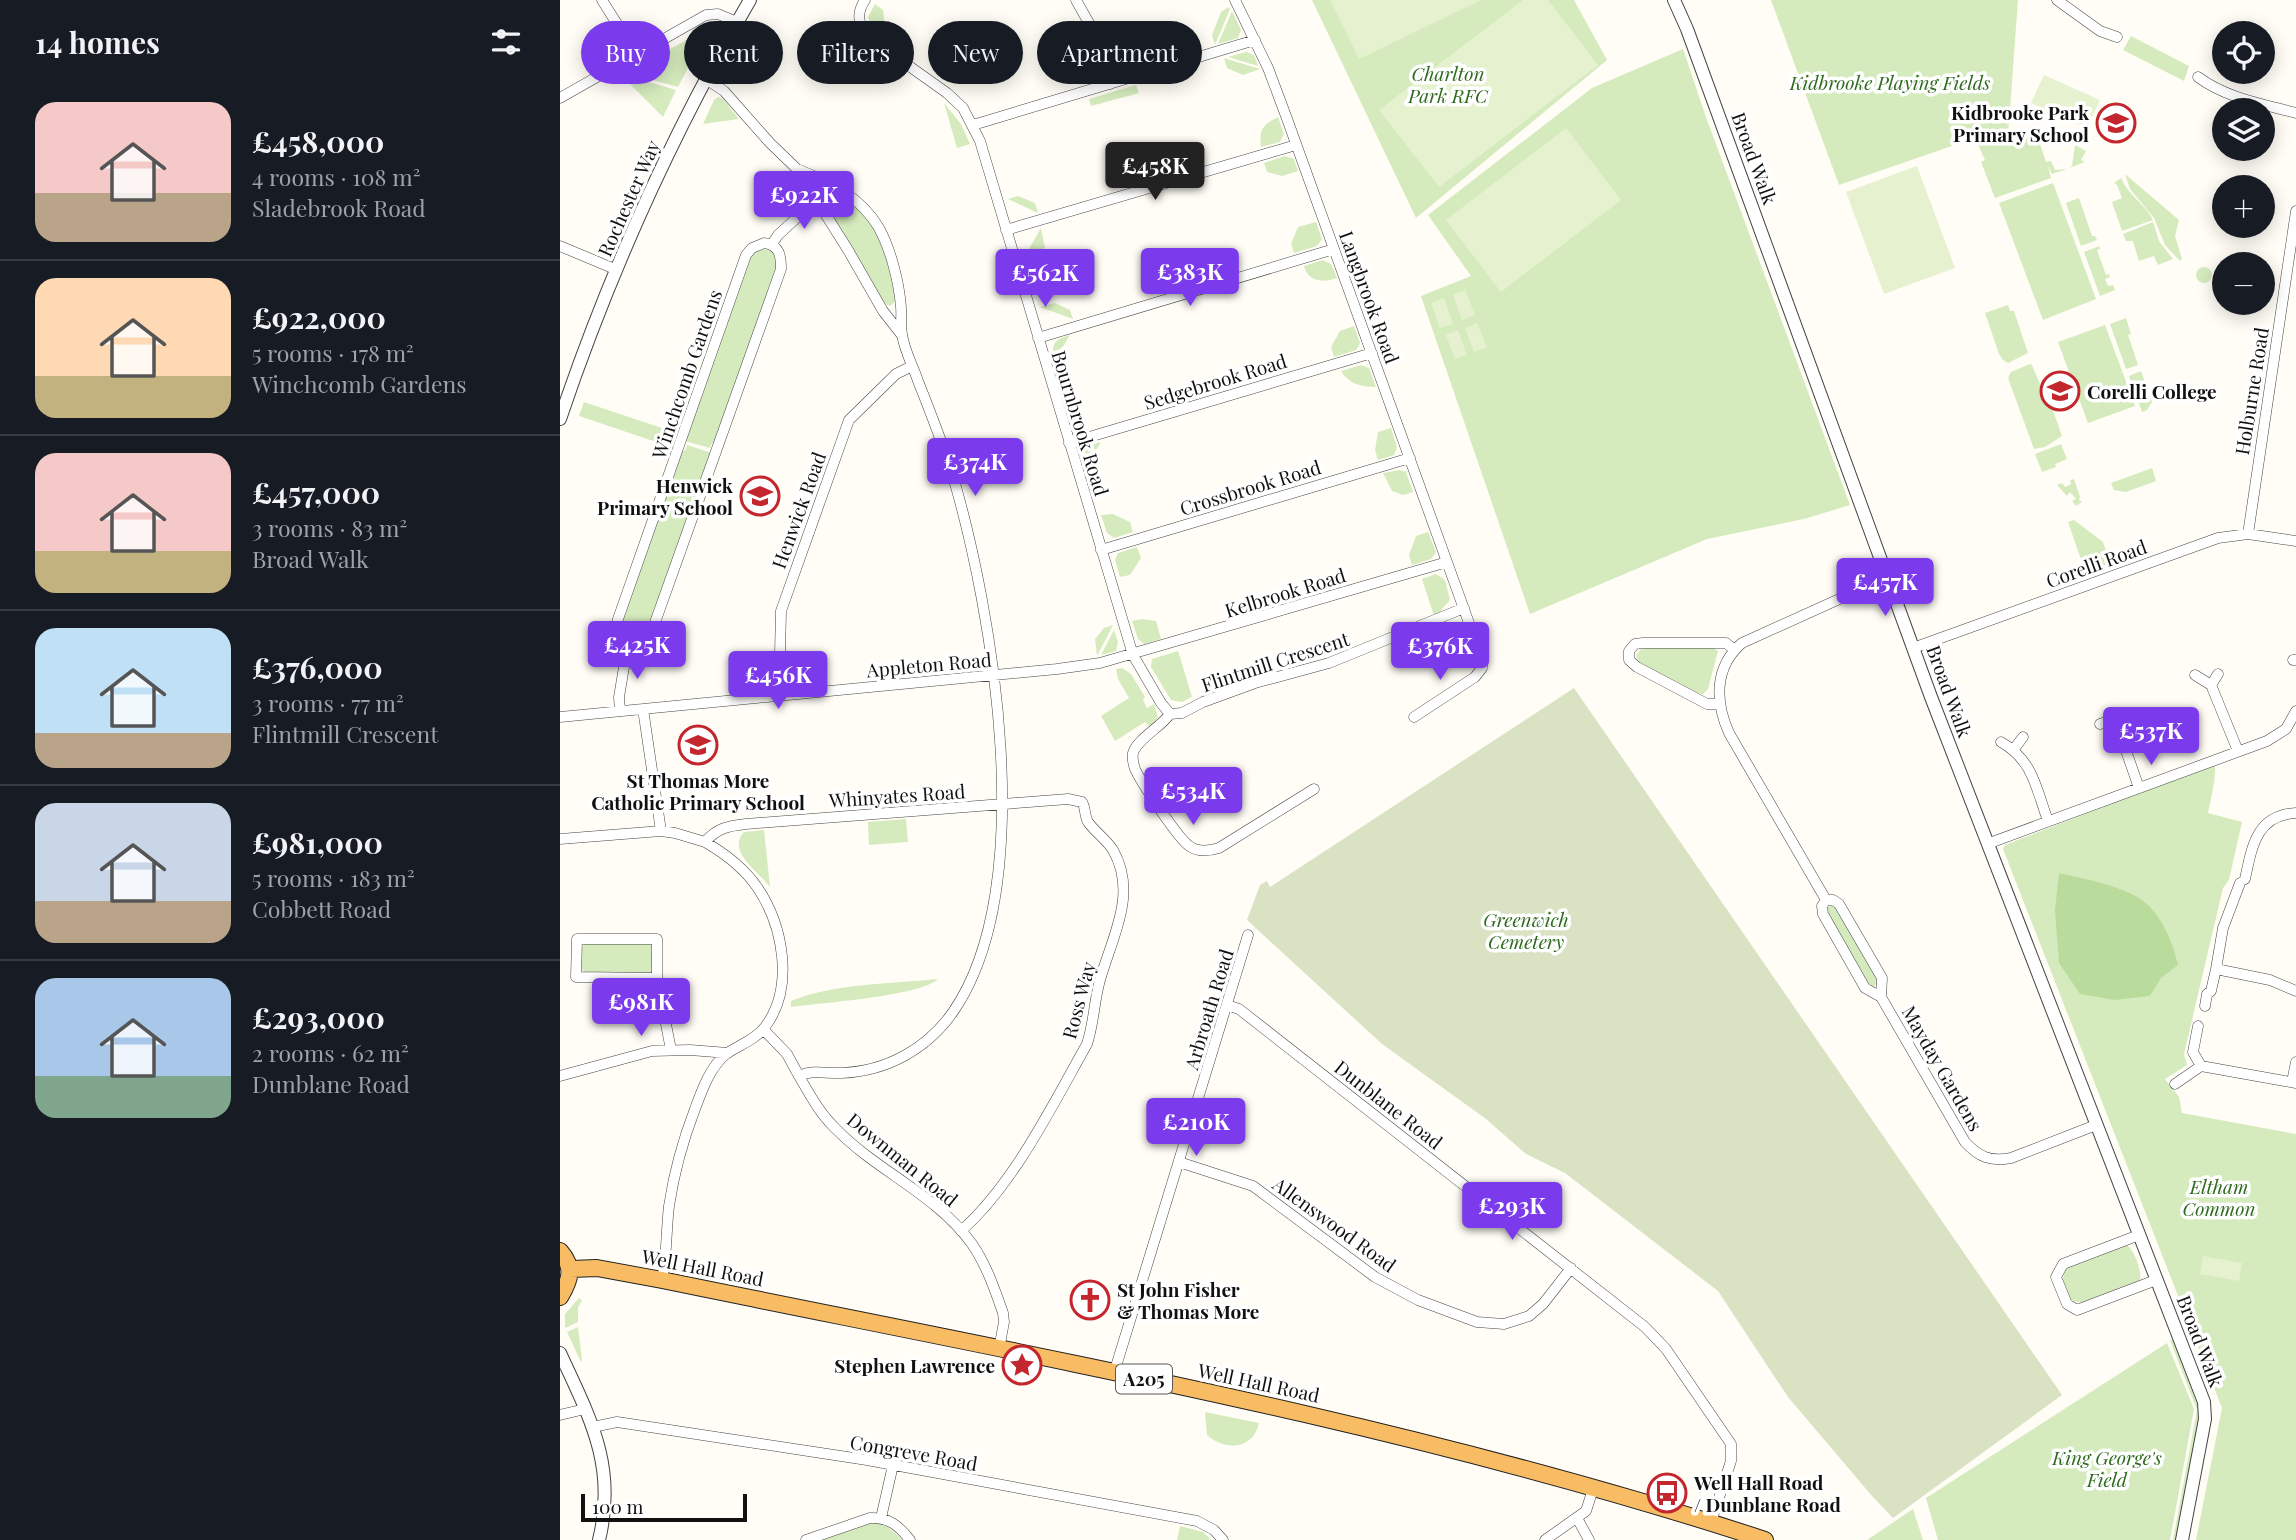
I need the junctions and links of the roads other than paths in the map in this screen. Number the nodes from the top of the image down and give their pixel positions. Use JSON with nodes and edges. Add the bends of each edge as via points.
{"nodes":[{"id":1,"x":601,"y":0,"type":"edge"},
{"id":2,"x":750,"y":0,"type":"edge"},
{"id":3,"x":865,"y":0,"type":"edge"},
{"id":4,"x":1076,"y":0,"type":"edge"},
{"id":5,"x":1235,"y":0,"type":"edge"},
{"id":6,"x":1674,"y":0,"type":"edge"},
{"id":7,"x":2057,"y":0,"type":"edge"},
{"id":8,"x":615,"y":21,"type":"edge"},
{"id":9,"x":695,"y":21,"type":"edge"},
{"id":10,"x":735,"y":21,"type":"edge"},
{"id":11,"x":738,"y":21,"type":"edge"},
{"id":12,"x":1088,"y":21,"type":"edge"},
{"id":13,"x":2117,"y":37,"type":"dead end"},
{"id":14,"x":1255,"y":40,"type":"junction"},
{"id":15,"x":1202,"y":56,"type":"edge"},
{"id":16,"x":2198,"y":77,"type":"dead end"},
{"id":17,"x":584,"y":84,"type":"edge"},
{"id":18,"x":704,"y":84,"type":"edge"},
{"id":19,"x":714,"y":84,"type":"edge"},
{"id":20,"x":1110,"y":84,"type":"edge"},
{"id":21,"x":560,"y":98,"type":"edge"},
{"id":22,"x":2296,"y":113,"type":"edge"},
{"id":23,"x":973,"y":125,"type":"junction"},
{"id":24,"x":1296,"y":145,"type":"junction"},
{"id":25,"x":797,"y":169,"type":"junction"},
{"id":26,"x":815,"y":201,"type":"junction"},
{"id":27,"x":2296,"y":211,"type":"edge"},
{"id":28,"x":1006,"y":230,"type":"junction"},
{"id":29,"x":772,"y":244,"type":"junction"},
{"id":30,"x":560,"y":246,"type":"edge"},
{"id":31,"x":1334,"y":249,"type":"junction"},
{"id":32,"x":617,"y":270,"type":"junction"},
{"id":33,"x":902,"y":335,"type":"junction"},
{"id":34,"x":1038,"y":338,"type":"junction"},
{"id":35,"x":1371,"y":353,"type":"junction"},
{"id":36,"x":912,"y":366,"type":"junction"},
{"id":37,"x":560,"y":419,"type":"edge"},
{"id":38,"x":1069,"y":443,"type":"junction"},
{"id":39,"x":1410,"y":458,"type":"junction"},
{"id":40,"x":2248,"y":534,"type":"junction"},
{"id":41,"x":2296,"y":541,"type":"edge"},
{"id":42,"x":1101,"y":550,"type":"junction"},
{"id":43,"x":1447,"y":562,"type":"junction"},
{"id":44,"x":1888,"y":577,"type":"junction"},
{"id":45,"x":1464,"y":608,"type":"junction"},
{"id":46,"x":1913,"y":648,"type":"junction"},
{"id":47,"x":626,"y":649,"type":"junction"},
{"id":48,"x":1735,"y":650,"type":"junction"},
{"id":49,"x":1133,"y":655,"type":"junction"},
{"id":50,"x":2218,"y":674,"type":"dead end"},
{"id":51,"x":993,"y":675,"type":"junction"},
{"id":52,"x":2195,"y":675,"type":"dead end"},
{"id":53,"x":2211,"y":685,"type":"junction"},
{"id":54,"x":779,"y":696,"type":"junction"},
{"id":55,"x":1720,"y":704,"type":"junction"},
{"id":56,"x":643,"y":709,"type":"junction"},
{"id":57,"x":621,"y":711,"type":"junction"},
{"id":58,"x":2296,"y":711,"type":"edge"},
{"id":59,"x":2130,"y":713,"type":"dead end"},
{"id":60,"x":1170,"y":714,"type":"junction"},
{"id":61,"x":560,"y":717,"type":"edge"},
{"id":62,"x":1414,"y":718,"type":"dead end"},
{"id":63,"x":2115,"y":719,"type":"junction"},
{"id":64,"x":2100,"y":724,"type":"dead end"},
{"id":65,"x":2024,"y":737,"type":"dead end"},
{"id":66,"x":2001,"y":742,"type":"dead end"},
{"id":67,"x":2014,"y":749,"type":"junction"},
{"id":68,"x":2238,"y":751,"type":"junction"},
{"id":69,"x":2139,"y":788,"type":"junction"},
{"id":70,"x":1314,"y":789,"type":"dead end"},
{"id":71,"x":1077,"y":799,"type":"joint"},
{"id":72,"x":1003,"y":804,"type":"junction"},
{"id":73,"x":2296,"y":813,"type":"edge"},
{"id":74,"x":2048,"y":821,"type":"junction"},
{"id":75,"x":661,"y":831,"type":"junction"},
{"id":76,"x":560,"y":839,"type":"edge"},
{"id":77,"x":705,"y":842,"type":"junction"},
{"id":78,"x":1987,"y":844,"type":"junction"},
{"id":79,"x":1826,"y":900,"type":"junction"},
{"id":80,"x":1248,"y":935,"type":"dead end"},
{"id":81,"x":2216,"y":969,"type":"junction"},
{"id":82,"x":657,"y":978,"type":"junction"},
{"id":83,"x":2296,"y":991,"type":"edge"},
{"id":84,"x":1881,"y":997,"type":"junction"},
{"id":85,"x":1227,"y":1005,"type":"junction"},
{"id":86,"x":2205,"y":1006,"type":"dead end"},
{"id":87,"x":2198,"y":1026,"type":"dead end"},
{"id":88,"x":764,"y":1029,"type":"junction"},
{"id":89,"x":671,"y":1050,"type":"junction"},
{"id":90,"x":728,"y":1053,"type":"junction"},
{"id":91,"x":2296,"y":1062,"type":"edge"},
{"id":92,"x":2201,"y":1066,"type":"junction"},
{"id":93,"x":560,"y":1076,"type":"edge"},
{"id":94,"x":799,"y":1076,"type":"junction"},
{"id":95,"x":2294,"y":1082,"type":"edge"},
{"id":96,"x":2175,"y":1084,"type":"dead end"},
{"id":97,"x":2096,"y":1125,"type":"junction"},
{"id":98,"x":1179,"y":1162,"type":"junction"},
{"id":99,"x":961,"y":1231,"type":"junction"},
{"id":100,"x":2139,"y":1235,"type":"junction"},
{"id":101,"x":560,"y":1251,"type":"edge"},
{"id":102,"x":1571,"y":1268,"type":"junction"},
{"id":103,"x":570,"y":1269,"type":"junction"},
{"id":104,"x":662,"y":1280,"type":"junction"},
{"id":105,"x":2156,"y":1280,"type":"junction"},
{"id":106,"x":560,"y":1297,"type":"edge"},
{"id":107,"x":999,"y":1349,"type":"junction"},
{"id":108,"x":560,"y":1353,"type":"edge"},
{"id":109,"x":1115,"y":1373,"type":"junction"},
{"id":110,"x":585,"y":1409,"type":"junction"},
{"id":111,"x":560,"y":1415,"type":"edge"},
{"id":112,"x":593,"y":1427,"type":"junction"},
{"id":113,"x":892,"y":1465,"type":"junction"},
{"id":114,"x":1594,"y":1486,"type":"junction"},
{"id":115,"x":881,"y":1518,"type":"junction"},
{"id":116,"x":1577,"y":1518,"type":"junction"},
{"id":117,"x":1711,"y":1522,"type":"junction"},
{"id":118,"x":599,"y":1540,"type":"edge"},
{"id":119,"x":806,"y":1540,"type":"edge"},
{"id":120,"x":910,"y":1540,"type":"edge"},
{"id":121,"x":1223,"y":1540,"type":"edge"},
{"id":122,"x":1545,"y":1540,"type":"edge"},
{"id":123,"x":1589,"y":1540,"type":"edge"},
{"id":124,"x":1765,"y":1540,"type":"edge"},
{"id":125,"x":2182,"y":1540,"type":"edge"}],
"edges":[{"from":1,"to":8,"type":"street"},
{"from":2,"to":11,"type":"street","name":"Rochester Way"},
{"from":3,"to":23,"type":"street","name":"Bournbrook Road","via":[[859,9],[864,34],[947,93]]},
{"from":4,"to":12,"type":"street"},
{"from":5,"to":14,"type":"street","name":"Langbrook Road"},
{"from":6,"to":44,"type":"street","name":"Broad Walk"},
{"from":7,"to":13,"type":"street","via":[[2100,31]]},
{"from":9,"to":10,"type":"street","via":[[718,13]]},
{"from":14,"to":15,"type":"street"},
{"from":14,"to":24,"type":"street","name":"Langbrook Road"},
{"from":16,"to":22,"type":"street","via":[[2211,87]]},
{"from":17,"to":21,"type":"street"},
{"from":18,"to":32,"type":"street","name":"Rochester Way"},
{"from":19,"to":25,"type":"street"},
{"from":20,"to":23,"type":"street"},
{"from":23,"to":28,"type":"street","name":"Bournbrook Road"},
{"from":24,"to":28,"type":"street"},
{"from":24,"to":31,"type":"street","name":"Langbrook Road"},
{"from":25,"to":26,"type":"street"},
{"from":25,"to":33,"type":"street","via":[[840,188],[880,230],[901,305]]},
{"from":26,"to":29,"type":"street","name":"Winchcomb Gardens"},
{"from":26,"to":33,"type":"street"},
{"from":27,"to":40,"type":"street","name":"Holburne Road"},
{"from":28,"to":34,"type":"street","name":"Bournbrook Road"},
{"from":29,"to":47,"type":"street","via":[[781,257],[781,269],[666,592],[646,641]]},
{"from":29,"to":47,"type":"street","name":"Winchcomb Gardens","via":[[759,245],[746,255],[618,619],[619,640]]},
{"from":30,"to":32,"type":"street"},
{"from":31,"to":34,"type":"street"},
{"from":31,"to":35,"type":"street","name":"Langbrook Road"},
{"from":32,"to":37,"type":"street","name":"Rochester Way"},
{"from":33,"to":36,"type":"street"},
{"from":34,"to":38,"type":"street","name":"Bournbrook Road"},
{"from":35,"to":38,"type":"street","name":"Sedgebrook Road"},
{"from":35,"to":39,"type":"street","name":"Langbrook Road"},
{"from":36,"to":51,"type":"street","via":[[965,520]]},
{"from":36,"to":54,"type":"street","name":"Henwick Road","via":[[896,374],[849,420],[781,611]]},
{"from":38,"to":42,"type":"street","name":"Bournbrook Road"},
{"from":39,"to":42,"type":"street","name":"Crossbrook Road"},
{"from":39,"to":43,"type":"street","name":"Langbrook Road"},
{"from":40,"to":41,"type":"street","name":"Corelli Road"},
{"from":40,"to":46,"type":"street","name":"Corelli Road","via":[[2198,544]]},
{"from":42,"to":49,"type":"street","name":"Bournbrook Road"},
{"from":43,"to":45,"type":"street","name":"Langbrook Road"},
{"from":43,"to":49,"type":"street","name":"Kelbrook Road"},
{"from":44,"to":46,"type":"street","name":"Broad Walk"},
{"from":44,"to":48,"type":"street"},
{"from":45,"to":60,"type":"street","name":"Flintmill Crescent","via":[[1329,663],[1255,683]]},
{"from":45,"to":62,"type":"street","via":[[1482,668]]},
{"from":46,"to":78,"type":"street","name":"Broad Walk"},
{"from":47,"to":57,"type":"street","name":"Winchcomb Gardens"},
{"from":48,"to":55,"type":"street","name":"Mayday Gardens","via":[[1722,670]]},
{"from":48,"to":55,"type":"street","via":[[1726,643],[1643,643],[1629,651],[1629,660],[1637,667],[1707,704]]},
{"from":49,"to":51,"type":"street","name":"Appleton Road","via":[[1083,666]]},
{"from":49,"to":60,"type":"street","name":"Bournbrook Road"},
{"from":50,"to":53,"type":"street"},
{"from":51,"to":54,"type":"street","name":"Appleton Road"},
{"from":51,"to":72,"type":"street"},
{"from":52,"to":53,"type":"street"},
{"from":53,"to":68,"type":"street"},
{"from":54,"to":56,"type":"street","name":"Appleton Road"},
{"from":55,"to":79,"type":"street","name":"Mayday Gardens","via":[[1729,733]]},
{"from":56,"to":57,"type":"street","name":"Appleton Road"},
{"from":56,"to":75,"type":"street"},
{"from":57,"to":61,"type":"street","name":"Appleton Road"},
{"from":58,"to":68,"type":"street","via":[[2278,736]]},
{"from":59,"to":63,"type":"street"},
{"from":60,"to":70,"type":"street","name":"Flintmill Crescent","via":[[1139,743],[1132,759],[1161,809],[1197,850],[1219,848]]},
{"from":63,"to":64,"type":"street"},
{"from":63,"to":69,"type":"street"},
{"from":65,"to":67,"type":"street"},
{"from":66,"to":67,"type":"street"},
{"from":67,"to":74,"type":"street","via":[[2028,766]]},
{"from":68,"to":69,"type":"street"},
{"from":69,"to":74,"type":"street"},
{"from":71,"to":72,"type":"street","name":"Whinyates Road"},
{"from":71,"to":99,"type":"street","name":"Ross Way","via":[[1085,807],[1086,819],[1113,851],[1123,885],[1123,907],[1100,982],[1092,1030],[1010,1176]]},
{"from":72,"to":77,"type":"street","name":"Whinyates Road","via":[[725,827]]},
{"from":72,"to":94,"type":"street","via":[[998,873],[988,925],[953,1013],[927,1041],[884,1066]]},
{"from":73,"to":81,"type":"street","via":[[2281,815],[2254,839],[2223,928]]},
{"from":74,"to":78,"type":"street"},
{"from":75,"to":76,"type":"street"},
{"from":75,"to":77,"type":"street"},
{"from":77,"to":88,"type":"street","via":[[755,885],[777,931],[782,975],[779,999]]},
{"from":78,"to":97,"type":"street","name":"Broad Walk"},
{"from":79,"to":84,"type":"street","name":"Mayday Gardens","via":[[1823,914],[1859,978],[1865,988]]},
{"from":79,"to":84,"type":"street","name":"Mayday Gardens","via":[[1839,904],[1882,978]]},
{"from":80,"to":85,"type":"street","name":"Arbroath Road"},
{"from":81,"to":83,"type":"street","via":[[2270,980]]},
{"from":81,"to":86,"type":"street"},
{"from":82,"to":82,"type":"street","via":[[576,977],[577,939],[657,939]]},
{"from":82,"to":89,"type":"street"},
{"from":84,"to":97,"type":"street","name":"Mayday Gardens","via":[[1975,1153],[1986,1159],[2011,1158]]},
{"from":85,"to":98,"type":"street","name":"Arbroath Road"},
{"from":85,"to":102,"type":"street","name":"Dunblane Road","via":[[1239,1009]]},
{"from":87,"to":92,"type":"street","via":[[2193,1052]]},
{"from":88,"to":90,"type":"street"},
{"from":88,"to":94,"type":"street","name":"Downman Road","via":[[787,1054]]},
{"from":89,"to":90,"type":"street"},
{"from":89,"to":93,"type":"street","via":[[633,1055]]},
{"from":90,"to":104,"type":"street","via":[[711,1071],[686,1135],[672,1191]]},
{"from":91,"to":95,"type":"street"},
{"from":92,"to":95,"type":"street"},
{"from":92,"to":96,"type":"street"},
{"from":94,"to":99,"type":"street","name":"Downman Road","via":[[837,1130],[918,1191]]},
{"from":97,"to":100,"type":"street","name":"Broad Walk"},
{"from":98,"to":102,"type":"street","name":"Allenswood Road","via":[[1253,1186],[1375,1277],[1418,1300],[1477,1322],[1504,1324],[1529,1315]]},
{"from":98,"to":109,"type":"street","name":"Arbroath Road"},
{"from":99,"to":107,"type":"street","name":"Downman Road","via":[[981,1258],[1000,1305],[1004,1322]]},
{"from":100,"to":105,"type":"street","name":"Broad Walk"},
{"from":100,"to":105,"type":"street","name":"Broad Walk","via":[[2063,1264],[2056,1277],[2067,1304],[2077,1310]]},
{"from":101,"to":103,"type":"highway"},
{"from":102,"to":117,"type":"street","name":"Dunblane Road","via":[[1657,1337],[1727,1436],[1732,1453]]},
{"from":103,"to":104,"type":"highway","name":"Well Hall Road","number":"A205","via":[[597,1268]]},
{"from":103,"to":106,"type":"highway"},
{"from":104,"to":107,"type":"highway","name":"Well Hall Road","number":"A205"},
{"from":105,"to":125,"type":"street","name":"Broad Walk","via":[[2206,1410]]},
{"from":107,"to":109,"type":"highway","name":"Well Hall Road","number":"A205"},
{"from":108,"to":110,"type":"street"},
{"from":109,"to":114,"type":"highway","name":"Well Hall Road","number":"A205","via":[[1395,1433]]},
{"from":110,"to":111,"type":"street"},
{"from":110,"to":112,"type":"street"},
{"from":112,"to":113,"type":"street","name":"Congreve Road","via":[[617,1422]]},
{"from":112,"to":118,"type":"street","via":[[605,1473]]},
{"from":113,"to":115,"type":"street"},
{"from":113,"to":121,"type":"street","name":"Congreve Road","via":[[1197,1521]]},
{"from":114,"to":116,"type":"street","via":[[1589,1507]]},
{"from":114,"to":117,"type":"highway","name":"Well Hall Road","number":"A205"},
{"from":115,"to":119,"type":"street"},
{"from":115,"to":120,"type":"street","via":[[891,1521]]},
{"from":116,"to":122,"type":"street"},
{"from":116,"to":123,"type":"street"},
{"from":117,"to":124,"type":"highway","name":"Well Hall Road","number":"A205"}]}
